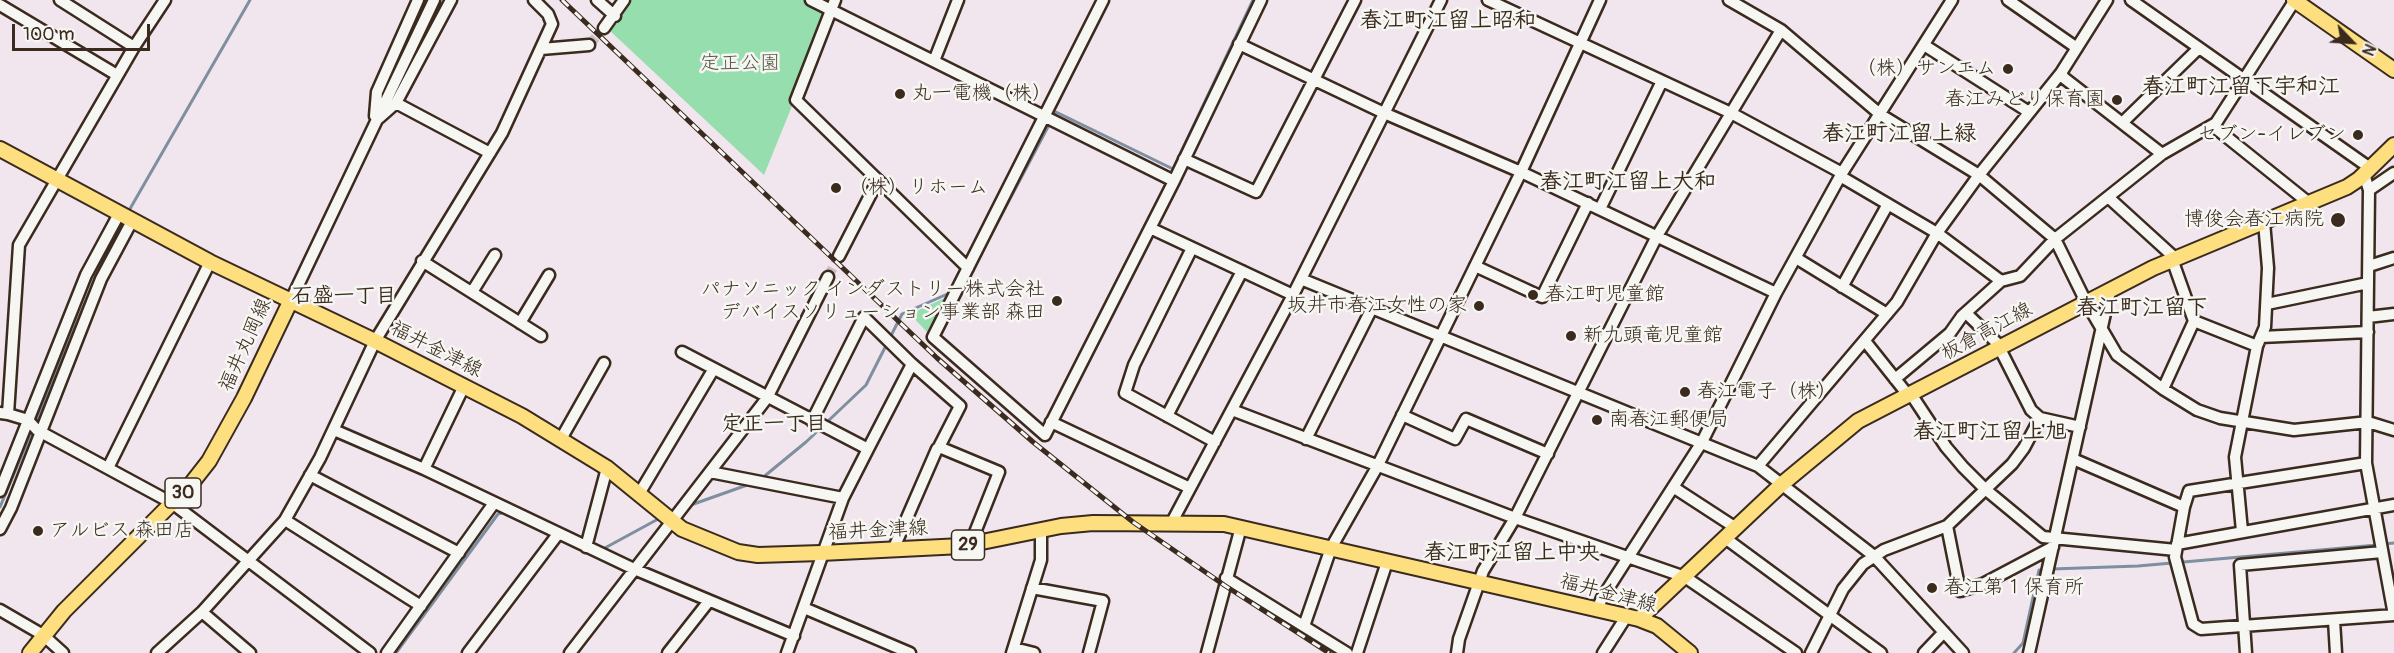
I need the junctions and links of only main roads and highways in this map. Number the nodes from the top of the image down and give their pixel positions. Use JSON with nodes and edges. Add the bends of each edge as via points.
{"nodes":[{"id":1,"x":2295,"y":0,"type":"edge"},
{"id":2,"x":2394,"y":70,"type":"edge"},
{"id":3,"x":2394,"y":145,"type":"edge"},
{"id":4,"x":0,"y":149,"type":"edge"},
{"id":5,"x":291,"y":300,"type":"junction"},
{"id":6,"x":1633,"y":618,"type":"junction"},
{"id":7,"x":30,"y":653,"type":"edge"},
{"id":8,"x":1690,"y":653,"type":"edge"}],
"edges":[{"from":1,"to":2,"type":"main road"},
{"from":3,"to":6,"type":"main road","name":"板倉高江線","via":[[2347,187],[2174,258],[1858,421],[1782,484],[1685,577]]},
{"from":4,"to":5,"type":"main road","name":"福井丸岡線","via":[[210,262]]},
{"from":5,"to":6,"type":"main road","name":"福井金津線","number":"29","via":[[561,439],[607,468],[673,522],[696,536],[738,552],[758,555],[893,550],[970,545],[1093,523],[1210,522]]},
{"from":5,"to":7,"type":"main road","name":"福井丸岡線","number":"30","via":[[209,460]]},
{"from":6,"to":8,"type":"main road","name":"福井金津線","number":"29","via":[[1657,626]]}]}
